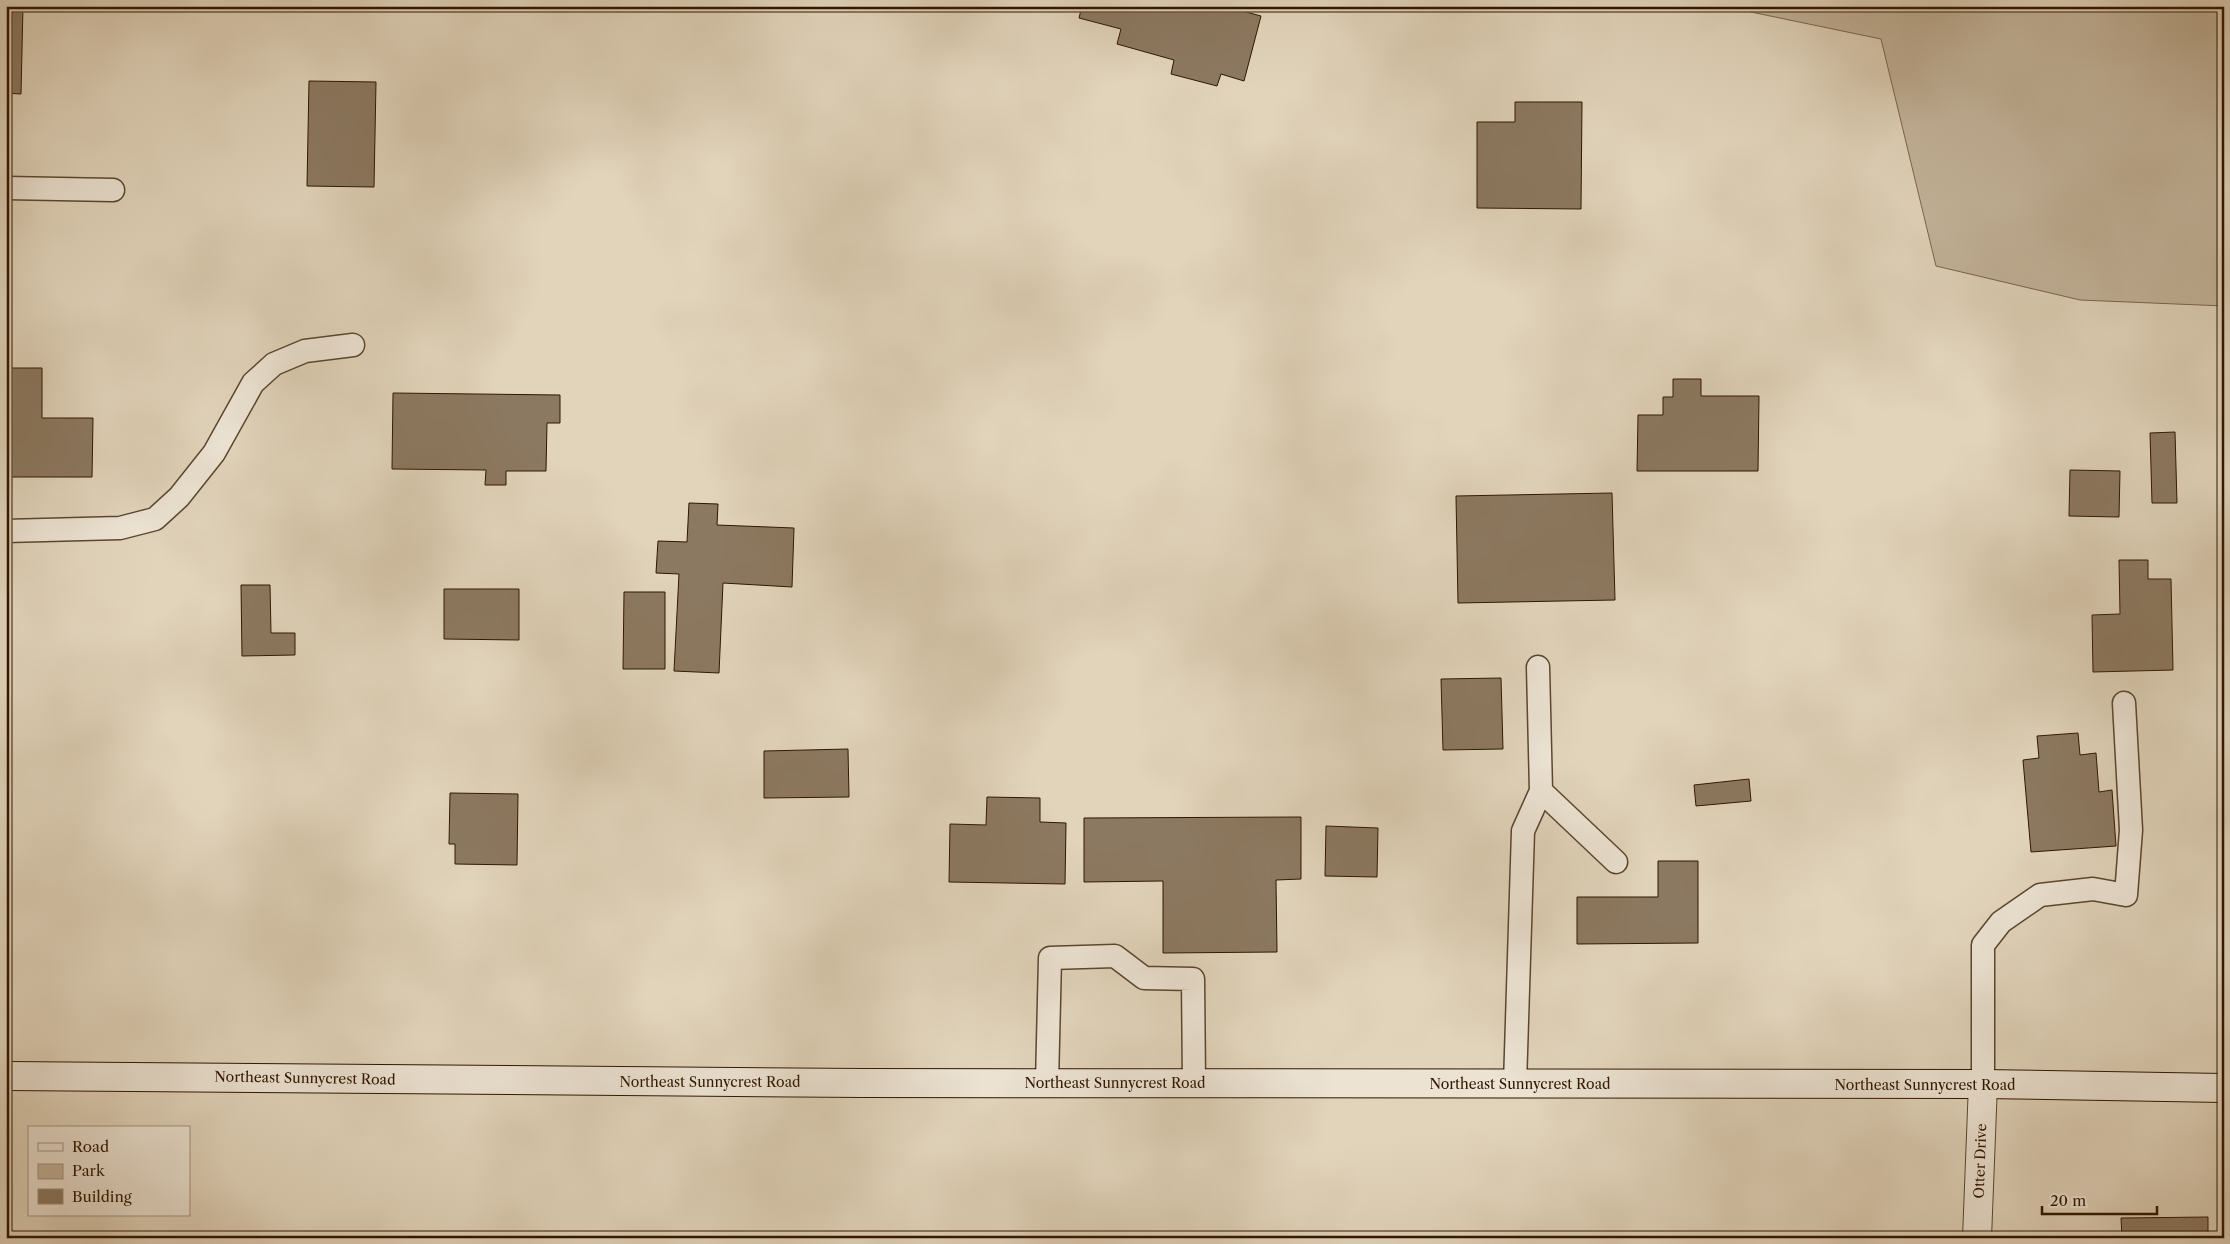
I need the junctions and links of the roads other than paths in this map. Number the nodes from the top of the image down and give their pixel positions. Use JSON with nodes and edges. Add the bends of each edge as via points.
{"nodes":[{"id":1,"x":6,"y":188,"type":"edge"},
{"id":2,"x":113,"y":190,"type":"dead end"},
{"id":3,"x":353,"y":345,"type":"dead end"},
{"id":4,"x":6,"y":531,"type":"edge"},
{"id":5,"x":1538,"y":667,"type":"dead end"},
{"id":6,"x":2124,"y":703,"type":"dead end"},
{"id":7,"x":1542,"y":791,"type":"junction"},
{"id":8,"x":1616,"y":862,"type":"dead end"},
{"id":9,"x":6,"y":1076,"type":"edge"},
{"id":10,"x":1047,"y":1083,"type":"junction"},
{"id":11,"x":1194,"y":1083,"type":"junction"},
{"id":12,"x":1515,"y":1084,"type":"junction"},
{"id":13,"x":1983,"y":1084,"type":"junction"},
{"id":14,"x":2224,"y":1088,"type":"edge"},
{"id":15,"x":1977,"y":1238,"type":"edge"}],
"edges":[{"from":1,"to":2,"type":"lane"},
{"from":3,"to":4,"type":"lane","via":[[305,351],[274,364],[253,383],[214,453],[179,497],[155,520],[120,528]]},
{"from":5,"to":7,"type":"lane"},
{"from":6,"to":13,"type":"lane","via":[[2131,830],[2126,895],[2093,889],[2040,895],[2001,922],[1983,945]]},
{"from":7,"to":8,"type":"lane"},
{"from":7,"to":12,"type":"lane","via":[[1523,831]]},
{"from":9,"to":10,"type":"street","name":"Northeast Sunnycrest Road"},
{"from":10,"to":11,"type":"street","name":"Northeast Sunnycrest Road"},
{"from":10,"to":11,"type":"lane","via":[[1050,958],[1115,956],[1144,978],[1193,979]]},
{"from":11,"to":12,"type":"street","name":"Northeast Sunnycrest Road"},
{"from":12,"to":13,"type":"street","name":"Northeast Sunnycrest Road"},
{"from":13,"to":14,"type":"street","name":"Northeast Sunnycrest Road"},
{"from":13,"to":15,"type":"street","name":"Otter Drive"}]}
